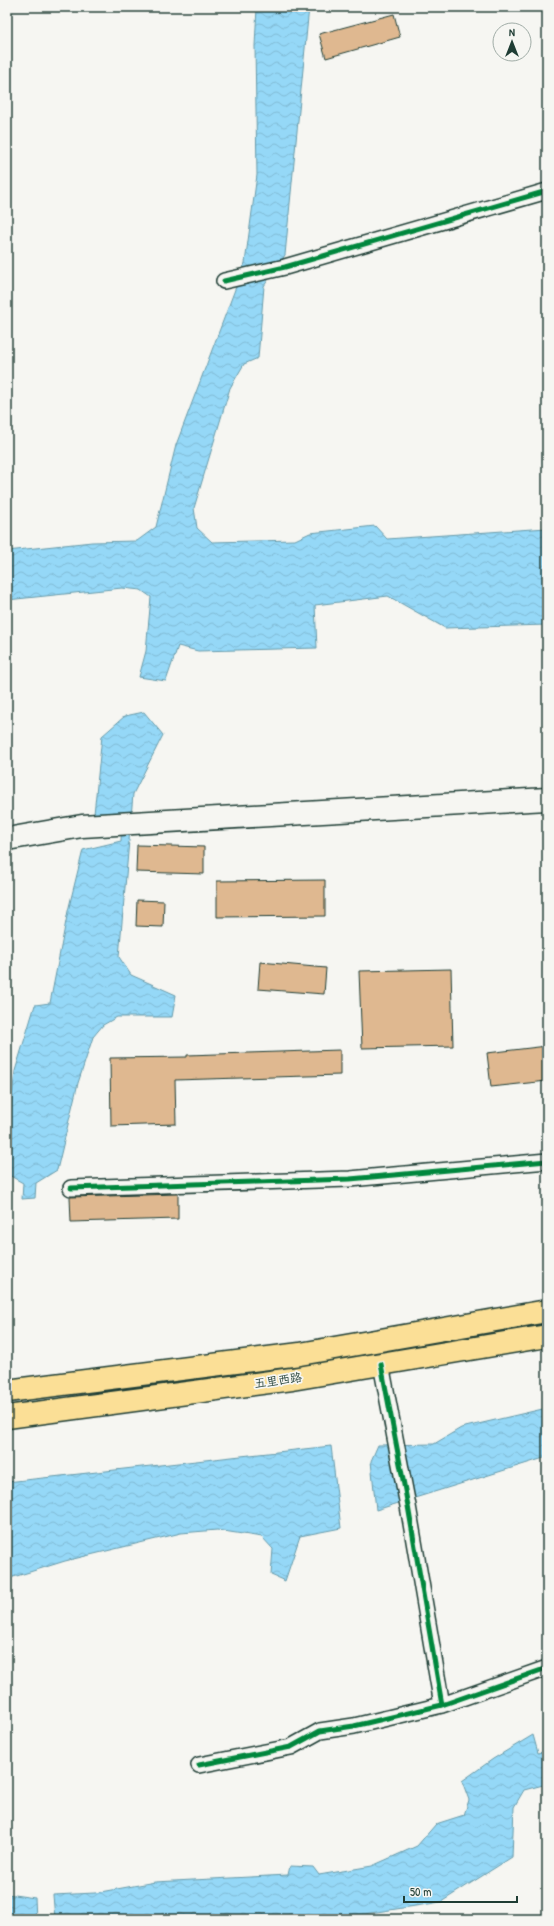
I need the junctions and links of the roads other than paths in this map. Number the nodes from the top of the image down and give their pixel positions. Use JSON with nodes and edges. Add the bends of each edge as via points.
{"nodes":[{"id":1,"x":547,"y":191,"type":"edge"},
{"id":2,"x":229,"y":280,"type":"dead end"},
{"id":3,"x":547,"y":799,"type":"edge"},
{"id":4,"x":7,"y":839,"type":"edge"},
{"id":5,"x":547,"y":1161,"type":"edge"},
{"id":6,"x":71,"y":1188,"type":"dead end"},
{"id":7,"x":547,"y":1311,"type":"edge"},
{"id":8,"x":547,"y":1336,"type":"edge"},
{"id":9,"x":381,"y":1364,"type":"junction"},
{"id":10,"x":7,"y":1391,"type":"edge"},
{"id":11,"x":7,"y":1417,"type":"edge"},
{"id":12,"x":547,"y":1668,"type":"edge"},
{"id":13,"x":442,"y":1705,"type":"junction"},
{"id":14,"x":199,"y":1765,"type":"dead end"}],
"edges":[{"from":1,"to":2,"type":"street","via":[[285,267]]},
{"from":3,"to":4,"type":"main road","via":[[82,826]]},
{"from":5,"to":6,"type":"street","via":[[350,1179]]},
{"from":7,"to":10,"type":"main road","name":"五里西路","via":[[300,1354]]},
{"from":8,"to":9,"type":"main road","name":"五里西路"},
{"from":9,"to":11,"type":"main road","name":"五里西路","via":[[292,1379]]},
{"from":9,"to":13,"type":"street"},
{"from":12,"to":13,"type":"street"},
{"from":13,"to":14,"type":"street","via":[[354,1726],[320,1731],[291,1747]]}]}
